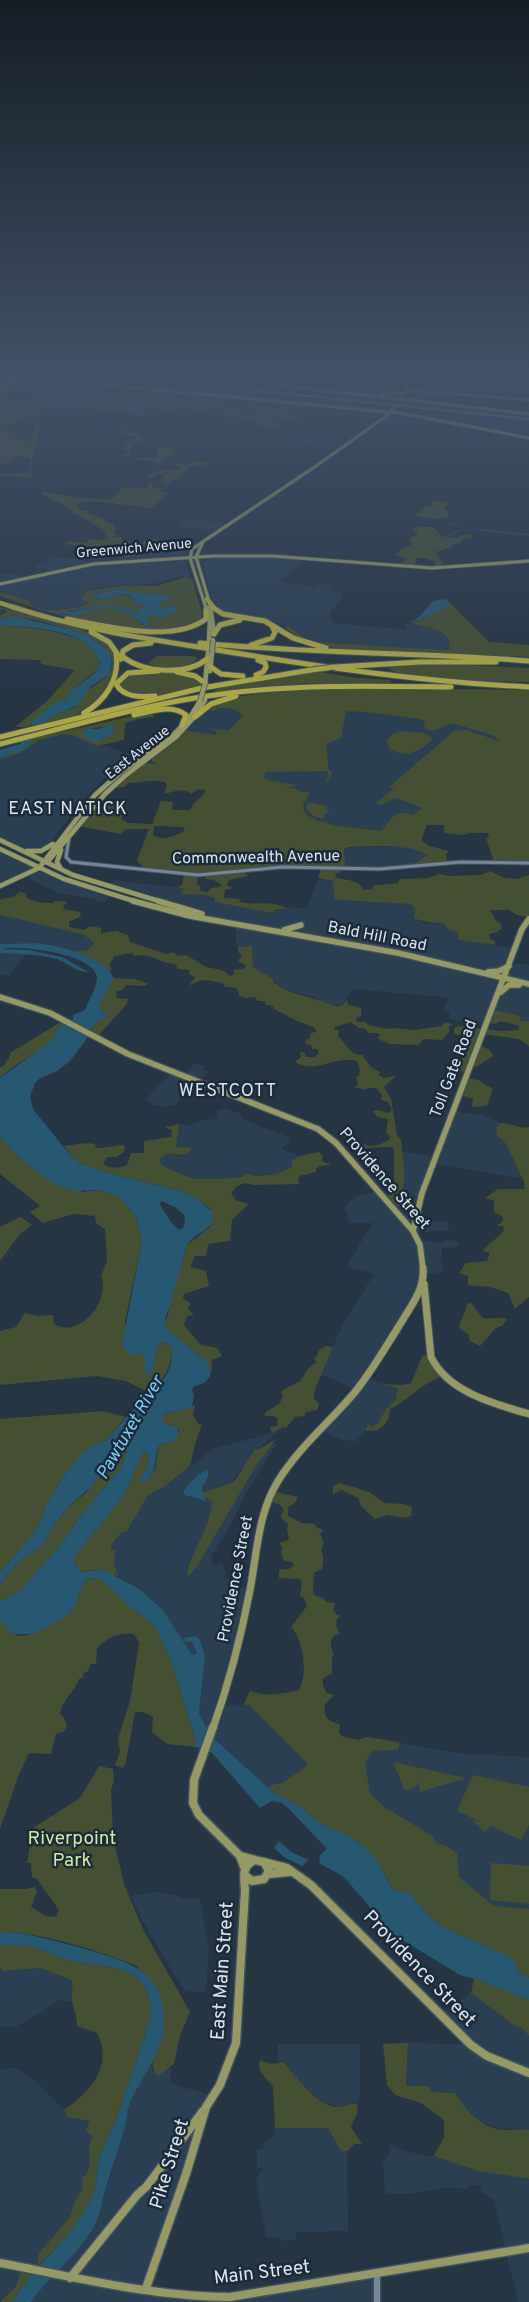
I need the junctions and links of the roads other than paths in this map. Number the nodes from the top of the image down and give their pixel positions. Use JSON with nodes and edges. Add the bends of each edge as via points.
{"nodes":[{"id":1,"x":292,"y":480,"type":"edge"},
{"id":2,"x":204,"y":541,"type":"junction"},
{"id":3,"x":195,"y":546,"type":"junction"},
{"id":4,"x":197,"y":554,"type":"junction"},
{"id":5,"x":180,"y":555,"type":"junction"},
{"id":6,"x":190,"y":556,"type":"junction"},
{"id":7,"x":243,"y":556,"type":"junction"},
{"id":8,"x":272,"y":556,"type":"junction"},
{"id":9,"x":158,"y":557,"type":"junction"},
{"id":10,"x":147,"y":559,"type":"junction"},
{"id":11,"x":126,"y":560,"type":"junction"},
{"id":12,"x":529,"y":561,"type":"edge"},
{"id":13,"x":203,"y":578,"type":"junction"},
{"id":14,"x":0,"y":583,"type":"edge"},
{"id":15,"x":199,"y":587,"type":"junction"},
{"id":16,"x":0,"y":599,"type":"edge"},
{"id":17,"x":208,"y":599,"type":"junction"},
{"id":18,"x":0,"y":603,"type":"edge"},
{"id":19,"x":206,"y":610,"type":"junction"},
{"id":20,"x":48,"y":615,"type":"junction"},
{"id":21,"x":57,"y":621,"type":"junction"},
{"id":22,"x":212,"y":638,"type":"junction"},
{"id":23,"x":187,"y":642,"type":"junction"},
{"id":24,"x":113,"y":647,"type":"junction"},
{"id":25,"x":211,"y":651,"type":"junction"},
{"id":26,"x":394,"y":652,"type":"junction"},
{"id":27,"x":207,"y":659,"type":"junction"},
{"id":28,"x":529,"y":662,"type":"edge"},
{"id":29,"x":210,"y":668,"type":"junction"},
{"id":30,"x":176,"y":672,"type":"junction"},
{"id":31,"x":206,"y":684,"type":"junction"},
{"id":32,"x":332,"y":686,"type":"junction"},
{"id":33,"x":529,"y":687,"type":"edge"},
{"id":34,"x":195,"y":689,"type":"junction"},
{"id":35,"x":202,"y":700,"type":"junction"},
{"id":36,"x":195,"y":717,"type":"junction"},
{"id":37,"x":48,"y":725,"type":"junction"},
{"id":38,"x":182,"y":725,"type":"junction"},
{"id":39,"x":70,"y":727,"type":"junction"},
{"id":40,"x":0,"y":737,"type":"edge"},
{"id":41,"x":0,"y":744,"type":"edge"},
{"id":42,"x":61,"y":838,"type":"junction"},
{"id":43,"x":69,"y":838,"type":"junction"},
{"id":44,"x":0,"y":840,"type":"edge"},
{"id":45,"x":0,"y":849,"type":"edge"},
{"id":46,"x":22,"y":850,"type":"junction"},
{"id":47,"x":45,"y":862,"type":"junction"},
{"id":48,"x":529,"y":863,"type":"edge"},
{"id":49,"x":39,"y":868,"type":"junction"},
{"id":50,"x":62,"y":870,"type":"junction"},
{"id":51,"x":0,"y":886,"type":"edge"},
{"id":52,"x":529,"y":919,"type":"edge"},
{"id":53,"x":218,"y":920,"type":"junction"},
{"id":54,"x":301,"y":925,"type":"dead end"},
{"id":55,"x":277,"y":931,"type":"junction"},
{"id":56,"x":509,"y":966,"type":"junction"},
{"id":57,"x":478,"y":972,"type":"junction"},
{"id":58,"x":505,"y":978,"type":"junction"},
{"id":59,"x":529,"y":985,"type":"edge"},
{"id":60,"x":498,"y":995,"type":"junction"},
{"id":61,"x":0,"y":997,"type":"edge"},
{"id":62,"x":413,"y":1231,"type":"junction"},
{"id":63,"x":424,"y":1283,"type":"junction"},
{"id":64,"x":529,"y":1414,"type":"edge"},
{"id":65,"x":240,"y":1856,"type":"junction"},
{"id":66,"x":255,"y":1860,"type":"junction"},
{"id":67,"x":264,"y":1862,"type":"junction"},
{"id":68,"x":244,"y":1870,"type":"junction"},
{"id":69,"x":294,"y":1873,"type":"junction"},
{"id":70,"x":268,"y":1874,"type":"junction"},
{"id":71,"x":256,"y":1881,"type":"junction"},
{"id":72,"x":245,"y":1890,"type":"junction"},
{"id":73,"x":233,"y":2054,"type":"joint"},
{"id":74,"x":529,"y":2073,"type":"edge"},
{"id":75,"x":206,"y":2107,"type":"junction"},
{"id":76,"x":183,"y":2138,"type":"junction"},
{"id":77,"x":194,"y":2146,"type":"junction"},
{"id":78,"x":529,"y":2248,"type":"edge"},
{"id":79,"x":0,"y":2263,"type":"edge"},
{"id":80,"x":377,"y":2274,"type":"junction"},
{"id":81,"x":70,"y":2278,"type":"junction"},
{"id":82,"x":146,"y":2288,"type":"junction"},
{"id":83,"x":179,"y":2298,"type":"edge"},
{"id":84,"x":377,"y":2302,"type":"edge"}],
"edges":[{"from":1,"to":2,"type":"main road"},
{"from":2,"to":3,"type":"main road"},
{"from":2,"to":4,"type":"main road"},
{"from":3,"to":5,"type":"main road"},
{"from":3,"to":6,"type":"main road"},
{"from":4,"to":6,"type":"main road","name":"Greenwich Avenue"},
{"from":4,"to":7,"type":"main road","name":"Greenwich Avenue"},
{"from":4,"to":8,"type":"main road","name":"Greenwich Avenue"},
{"from":4,"to":13,"type":"main road","name":"East Avenue"},
{"from":5,"to":6,"type":"main road","name":"Greenwich Avenue"},
{"from":5,"to":9,"type":"main road","name":"Greenwich Avenue"},
{"from":6,"to":9,"type":"main road","name":"Greenwich Avenue"},
{"from":6,"to":15,"type":"main road","name":"East Avenue"},
{"from":7,"to":8,"type":"main road","name":"Greenwich Avenue"},
{"from":7,"to":13,"type":"main road","via":[[203,559]]},
{"from":8,"to":12,"type":"main road","name":"Greenwich Avenue","via":[[436,568]]},
{"from":9,"to":10,"type":"main road","name":"Greenwich Avenue"},
{"from":9,"to":11,"type":"main road","name":"Greenwich Avenue"},
{"from":10,"to":11,"type":"main road","name":"Greenwich Avenue"},
{"from":10,"to":15,"type":"main road","via":[[186,561]]},
{"from":11,"to":14,"type":"main road","name":"Greenwich Avenue","via":[[47,571]]},
{"from":13,"to":17,"type":"main road","name":"East Avenue"},
{"from":15,"to":19,"type":"main road","name":"East Avenue"},
{"from":16,"to":20,"type":"highway"},
{"from":17,"to":22,"type":"main road","name":"East Avenue","via":[[214,621]]},
{"from":17,"to":26,"type":"highway","via":[[222,614],[267,622],[310,645]]},
{"from":18,"to":21,"type":"highway"},
{"from":19,"to":20,"type":"highway","via":[[206,620],[198,626],[170,631],[119,629]]},
{"from":19,"to":22,"type":"main road","name":"East Avenue"},
{"from":20,"to":23,"type":"highway","via":[[112,630]]},
{"from":21,"to":24,"type":"highway","via":[[94,633]]},
{"from":21,"to":25,"type":"highway"},
{"from":22,"to":23,"type":"highway","via":[[220,625],[241,620],[265,622],[276,632],[270,639],[256,644]]},
{"from":22,"to":25,"type":"main road","name":"East Avenue"},
{"from":23,"to":26,"type":"highway","via":[[284,650]]},
{"from":24,"to":30,"type":"highway","via":[[120,659],[127,663]]},
{"from":24,"to":37,"type":"highway","via":[[118,659],[117,668],[100,702],[84,713]]},
{"from":25,"to":27,"type":"main road","name":"East Avenue"},
{"from":25,"to":27,"type":"highway","via":[[143,643],[127,647],[122,654],[132,662],[176,670],[194,667]]},
{"from":25,"to":29,"type":"main road","name":"East Avenue"},
{"from":25,"to":29,"type":"highway","via":[[259,660],[266,668],[255,675],[237,676]]},
{"from":25,"to":33,"type":"highway","via":[[391,678]]},
{"from":26,"to":28,"type":"highway"},
{"from":27,"to":31,"type":"main road","name":"East Avenue"},
{"from":28,"to":34,"type":"highway","bridge":true,"via":[[420,662],[334,667]]},
{"from":29,"to":31,"type":"main road","name":"East Avenue"},
{"from":30,"to":31,"type":"highway","via":[[195,676]]},
{"from":30,"to":34,"type":"highway","via":[[136,672],[121,677],[116,685],[124,693],[142,696]]},
{"from":31,"to":35,"type":"main road","name":"East Avenue","bridge":true},
{"from":32,"to":33,"type":"highway"},
{"from":32,"to":36,"type":"highway","via":[[231,697],[212,704]]},
{"from":32,"to":39,"type":"highway","via":[[213,695]]},
{"from":34,"to":37,"type":"highway"},
{"from":35,"to":36,"type":"main road","name":"East Avenue"},
{"from":35,"to":38,"type":"main road","name":"East Avenue"},
{"from":36,"to":43,"type":"main road","name":"East Avenue","via":[[170,744],[116,784]]},
{"from":37,"to":40,"type":"highway"},
{"from":38,"to":39,"type":"highway","via":[[186,714],[172,709]]},
{"from":38,"to":42,"type":"main road","name":"East Avenue","via":[[169,739],[104,786]]},
{"from":39,"to":41,"type":"highway"},
{"from":42,"to":46,"type":"main road","via":[[45,850]]},
{"from":42,"to":47,"type":"main road","name":"East Avenue"},
{"from":43,"to":47,"type":"main road","name":"East Avenue"},
{"from":43,"to":48,"type":"street","name":"Commonwealth Avenue","via":[[66,857],[75,863],[198,875],[282,867],[384,869],[476,862]]},
{"from":43,"to":50,"type":"main road","via":[[57,858]]},
{"from":44,"to":46,"type":"main road","name":"Bald Hill Road"},
{"from":45,"to":49,"type":"main road","name":"Bald Hill Road"},
{"from":46,"to":47,"type":"main road","name":"Bald Hill Road"},
{"from":47,"to":49,"type":"main road","name":"East Avenue"},
{"from":47,"to":50,"type":"main road","name":"Bald Hill Road"},
{"from":49,"to":51,"type":"main road","name":"East Avenue"},
{"from":49,"to":53,"type":"main road","name":"Bald Hill Road","via":[[112,896]]},
{"from":50,"to":53,"type":"main road","name":"Bald Hill Road"},
{"from":52,"to":56,"type":"main road","name":"Toll Gate Road","via":[[522,929]]},
{"from":53,"to":55,"type":"main road","name":"Bald Hill Road"},
{"from":54,"to":55,"type":"main road"},
{"from":55,"to":57,"type":"main road","name":"Bald Hill Road","via":[[398,953]]},
{"from":56,"to":57,"type":"main road","via":[[497,972]]},
{"from":56,"to":58,"type":"main road","name":"Toll Gate Road"},
{"from":56,"to":59,"type":"main road","via":[[513,975]]},
{"from":57,"to":58,"type":"main road","name":"Bald Hill Road"},
{"from":57,"to":60,"type":"main road","via":[[497,982]]},
{"from":58,"to":59,"type":"main road","name":"Bald Hill Road"},
{"from":58,"to":60,"type":"main road","name":"Toll Gate Road"},
{"from":59,"to":60,"type":"main road","via":[[509,985]]},
{"from":60,"to":62,"type":"main road","name":"Toll Gate Road","via":[[421,1195]]},
{"from":61,"to":62,"type":"main road","name":"Providence Street","via":[[50,1013],[128,1054],[318,1129],[344,1151]]},
{"from":62,"to":63,"type":"main road","name":"Providence Street","via":[[420,1245]]},
{"from":63,"to":64,"type":"main road","via":[[435,1365],[466,1390]]},
{"from":63,"to":65,"type":"main road","name":"Providence Street","via":[[367,1376],[295,1456],[272,1492],[260,1527],[240,1642],[229,1684],[202,1755],[192,1796],[195,1810]]},
{"from":65,"to":66,"type":"main road"},
{"from":65,"to":68,"type":"main road","name":"East Main Street"},
{"from":66,"to":67,"type":"main road"},
{"from":66,"to":68,"type":"main road","via":[[248,1862]]},
{"from":67,"to":69,"type":"main road","name":"Providence Street","via":[[288,1868]]},
{"from":67,"to":70,"type":"main road"},
{"from":68,"to":71,"type":"main road","via":[[248,1879]]},
{"from":68,"to":72,"type":"main road","name":"East Main Street"},
{"from":69,"to":70,"type":"main road"},
{"from":69,"to":74,"type":"main road","name":"Providence Street","via":[[323,1894],[471,2045],[487,2056]]},
{"from":70,"to":71,"type":"main road"},
{"from":71,"to":72,"type":"main road","name":"East Main Street"},
{"from":72,"to":73,"type":"main road","name":"East Main Street","via":[[239,2009]]},
{"from":73,"to":75,"type":"main road","name":"Pike Street"},
{"from":75,"to":76,"type":"main road"},
{"from":75,"to":77,"type":"main road","name":"Pike Street"},
{"from":76,"to":77,"type":"main road"},
{"from":76,"to":81,"type":"main road"},
{"from":77,"to":82,"type":"main road","name":"Pike Street"},
{"from":78,"to":80,"type":"main road","name":"Main Street"},
{"from":79,"to":81,"type":"main road","name":"Main Street"},
{"from":80,"to":83,"type":"main road","name":"Main Street","via":[[230,2298]]},
{"from":80,"to":84,"type":"street"},
{"from":81,"to":82,"type":"main road","name":"Main Street"},
{"from":82,"to":83,"type":"main road","name":"Main Street"}]}
